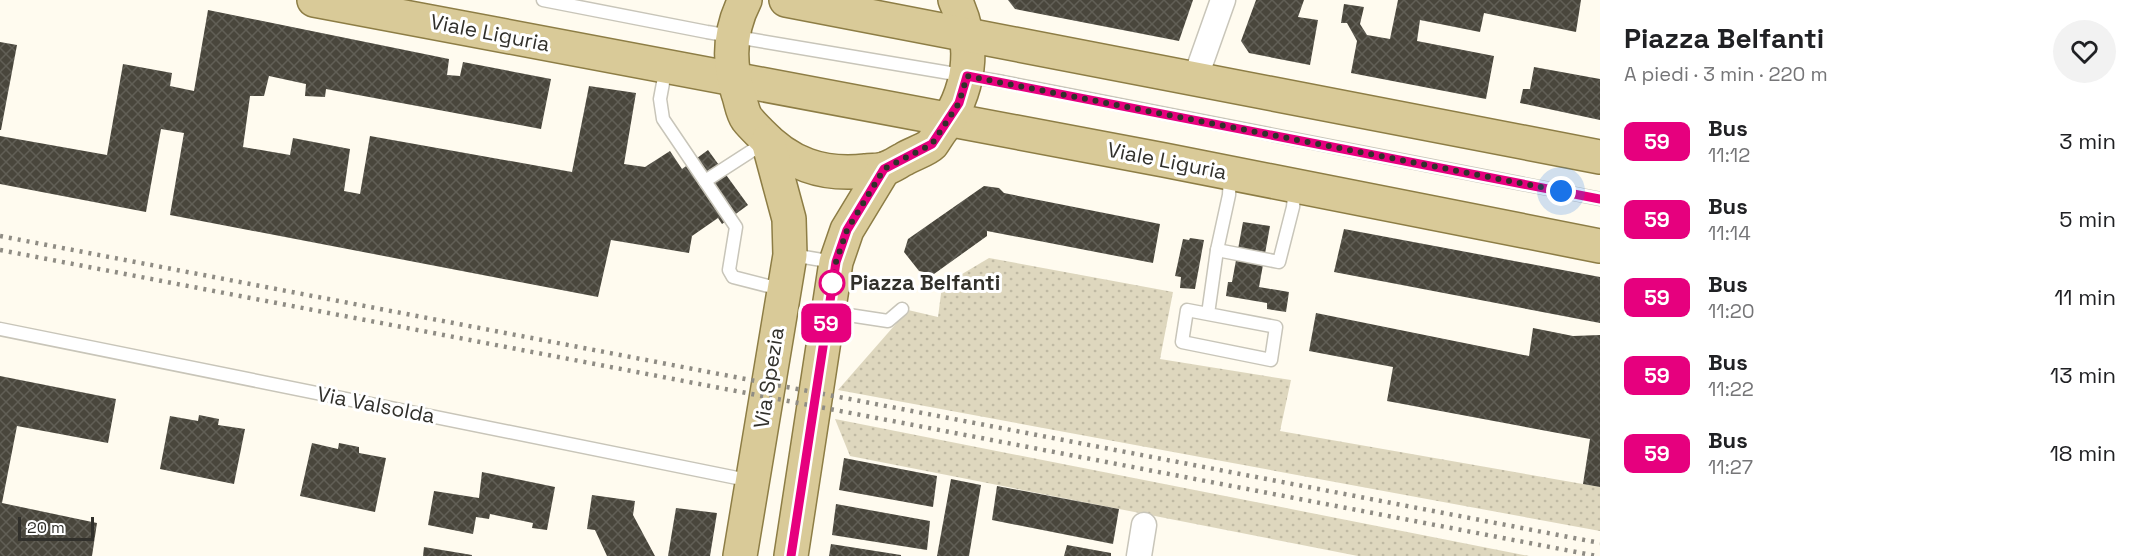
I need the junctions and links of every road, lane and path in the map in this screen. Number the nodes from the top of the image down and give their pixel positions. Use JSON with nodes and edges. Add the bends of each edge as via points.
{"nodes":[{"id":1,"x":314,"y":0,"type":"edge"},
{"id":2,"x":543,"y":0,"type":"edge"},
{"id":3,"x":745,"y":0,"type":"edge"},
{"id":4,"x":786,"y":0,"type":"edge"},
{"id":5,"x":955,"y":0,"type":"edge"},
{"id":6,"x":1223,"y":0,"type":"edge"},
{"id":7,"x":968,"y":35,"type":"junction"},
{"id":8,"x":732,"y":36,"type":"junction"},
{"id":9,"x":667,"y":66,"type":"junction"},
{"id":10,"x":967,"y":76,"type":"junction"},
{"id":11,"x":733,"y":78,"type":"junction"},
{"id":12,"x":1195,"y":79,"type":"junction"},
{"id":13,"x":950,"y":119,"type":"junction"},
{"id":14,"x":768,"y":141,"type":"junction"},
{"id":15,"x":1600,"y":157,"type":"edge"},
{"id":16,"x":884,"y":169,"type":"junction"},
{"id":17,"x":1230,"y":174,"type":"junction"},
{"id":18,"x":705,"y":181,"type":"junction"},
{"id":19,"x":1295,"y":186,"type":"junction"},
{"id":20,"x":1600,"y":199,"type":"edge"},
{"id":21,"x":1600,"y":246,"type":"edge"},
{"id":22,"x":1217,"y":250,"type":"junction"},
{"id":23,"x":790,"y":255,"type":"junction"},
{"id":24,"x":836,"y":262,"type":"junction"},
{"id":25,"x":784,"y":290,"type":"junction"},
{"id":26,"x":902,"y":309,"type":"dead end"},
{"id":27,"x":828,"y":312,"type":"junction"},
{"id":28,"x":1208,"y":314,"type":"junction"},
{"id":29,"x":0,"y":329,"type":"edge"},
{"id":30,"x":753,"y":482,"type":"junction"},
{"id":31,"x":1144,"y":525,"type":"dead end"},
{"id":32,"x":740,"y":556,"type":"edge"},
{"id":33,"x":791,"y":556,"type":"edge"},
{"id":34,"x":1139,"y":556,"type":"edge"}],
"edges":[{"from":1,"to":9,"type":"main road","name":"Viale Liguria"},
{"from":2,"to":8,"type":"lane","name":"Viale Liguria"},
{"from":3,"to":8,"type":"main road"},
{"from":4,"to":7,"type":"main road"},
{"from":5,"to":7,"type":"main road"},
{"from":6,"to":12,"type":"street"},
{"from":7,"to":10,"type":"main road"},
{"from":7,"to":12,"type":"main road"},
{"from":8,"to":10,"type":"lane"},
{"from":8,"to":11,"type":"main road"},
{"from":9,"to":11,"type":"main road","name":"Viale Liguria"},
{"from":9,"to":18,"type":"lane","via":[[660,99],[663,119]]},
{"from":10,"to":13,"type":"main road"},
{"from":10,"to":20,"type":"lane"},
{"from":11,"to":13,"type":"main road","name":"Viale Liguria"},
{"from":11,"to":14,"type":"main road","via":[[746,118]]},
{"from":12,"to":15,"type":"main road"},
{"from":13,"to":16,"type":"main road","via":[[932,144]]},
{"from":13,"to":17,"type":"main road","name":"Viale Liguria"},
{"from":14,"to":16,"type":"main road","via":[[804,165],[824,171],[845,174]]},
{"from":14,"to":18,"type":"lane"},
{"from":14,"to":23,"type":"main road","name":"Via Spezia","via":[[789,219]]},
{"from":16,"to":24,"type":"main road","via":[[847,230]]},
{"from":17,"to":19,"type":"main road","name":"Viale Liguria"},
{"from":17,"to":22,"type":"lane"},
{"from":18,"to":25,"type":"lane","via":[[736,227],[729,270],[733,277]]},
{"from":19,"to":21,"type":"main road","name":"Viale Liguria"},
{"from":19,"to":22,"type":"lane","via":[[1279,262]]},
{"from":22,"to":28,"type":"lane"},
{"from":23,"to":24,"type":"lane"},
{"from":23,"to":25,"type":"main road","name":"Via Spezia"},
{"from":24,"to":27,"type":"main road"},
{"from":25,"to":30,"type":"main road","name":"Via Spezia"},
{"from":26,"to":27,"type":"lane","via":[[888,321]]},
{"from":27,"to":33,"type":"main road"},
{"from":28,"to":28,"type":"lane","via":[[1276,327],[1270,360],[1182,342],[1187,310]]},
{"from":29,"to":30,"type":"lane","name":"Via Valsolda"},
{"from":30,"to":32,"type":"main road","name":"Via Spezia"},
{"from":31,"to":34,"type":"street"}]}
